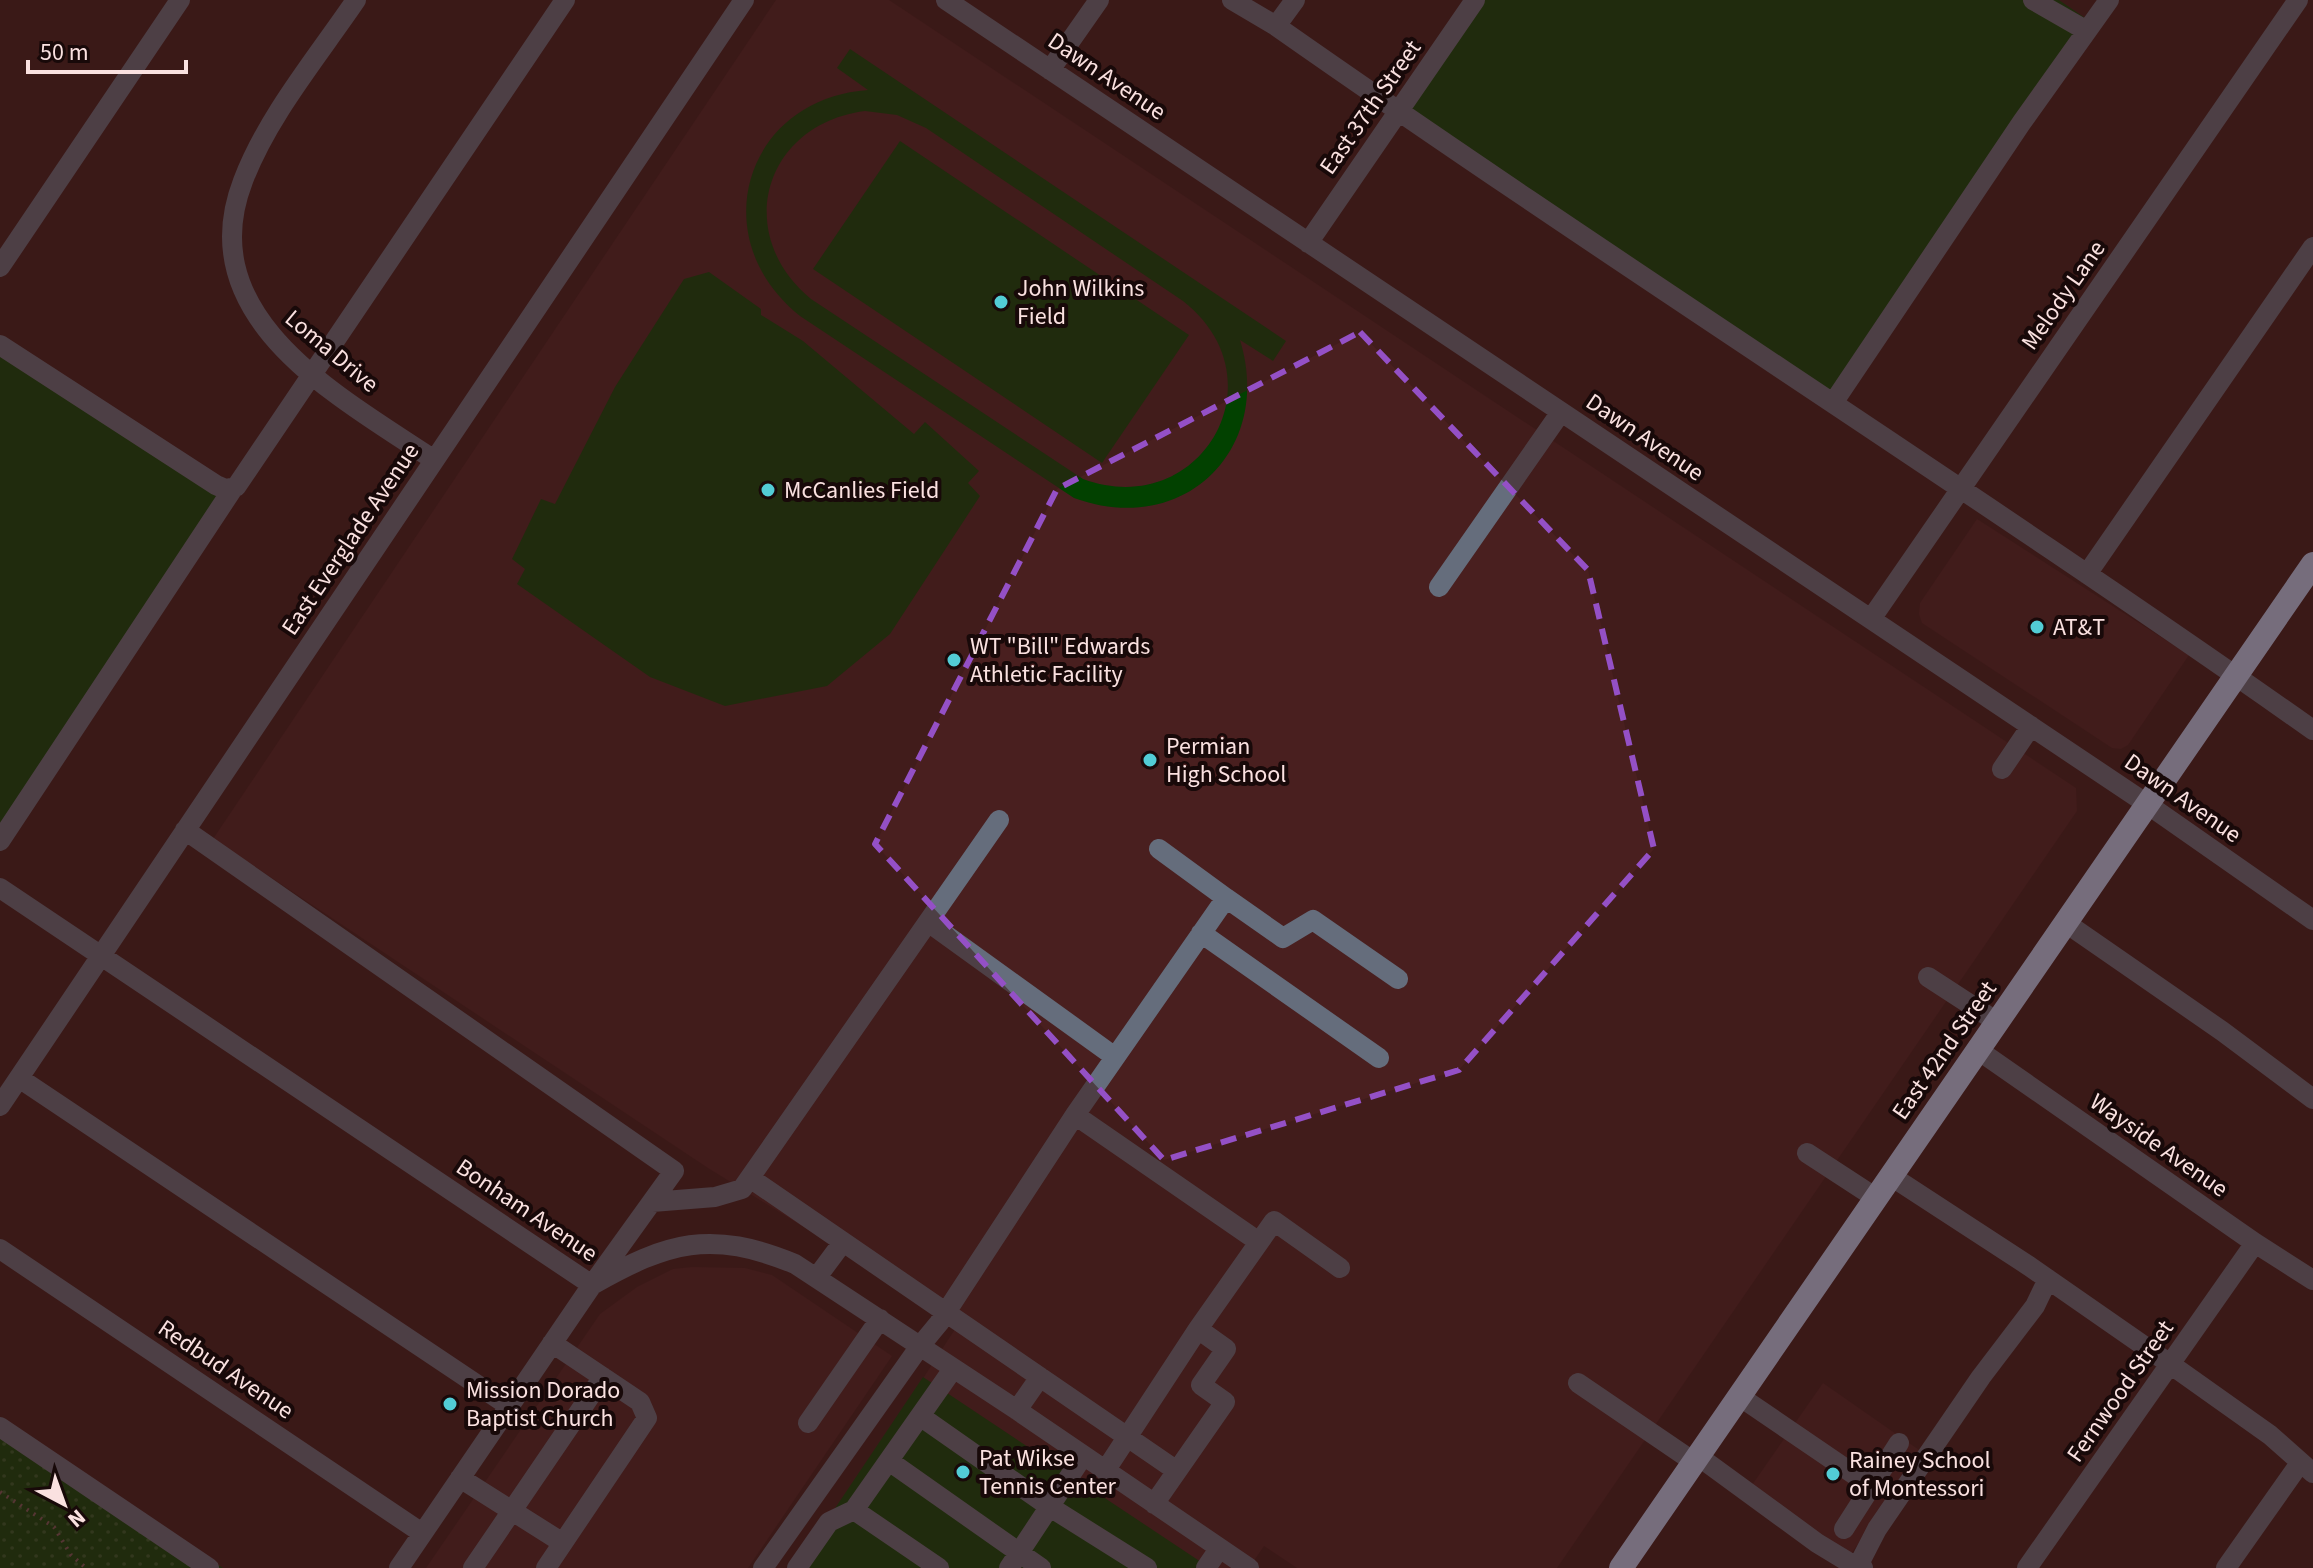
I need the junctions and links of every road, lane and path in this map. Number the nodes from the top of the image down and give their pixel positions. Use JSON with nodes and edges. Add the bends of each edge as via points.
{"nodes":[{"id":1,"x":180,"y":0,"type":"edge"},
{"id":2,"x":356,"y":0,"type":"edge"},
{"id":3,"x":565,"y":0,"type":"edge"},
{"id":4,"x":744,"y":0,"type":"edge"},
{"id":5,"x":946,"y":0,"type":"edge"},
{"id":6,"x":1099,"y":0,"type":"edge"},
{"id":7,"x":1232,"y":0,"type":"edge"},
{"id":8,"x":1295,"y":0,"type":"edge"},
{"id":9,"x":1475,"y":0,"type":"edge"},
{"id":10,"x":2033,"y":0,"type":"edge"},
{"id":11,"x":2109,"y":0,"type":"edge"},
{"id":12,"x":2298,"y":0,"type":"edge"},
{"id":13,"x":1276,"y":26,"type":"junction"},
{"id":14,"x":2087,"y":31,"type":"junction"},
{"id":15,"x":1050,"y":70,"type":"junction"},
{"id":16,"x":1398,"y":112,"type":"junction"},
{"id":17,"x":1308,"y":243,"type":"junction"},
{"id":18,"x":2313,"y":247,"type":"edge"},
{"id":19,"x":0,"y":267,"type":"edge"},
{"id":20,"x":0,"y":345,"type":"edge"},
{"id":21,"x":313,"y":374,"type":"junction"},
{"id":22,"x":1833,"y":403,"type":"junction"},
{"id":23,"x":1561,"y":412,"type":"junction"},
{"id":24,"x":434,"y":460,"type":"junction"},
{"id":25,"x":234,"y":487,"type":"junction"},
{"id":26,"x":1961,"y":489,"type":"junction"},
{"id":27,"x":2313,"y":564,"type":"edge"},
{"id":28,"x":2087,"y":574,"type":"junction"},
{"id":29,"x":1439,"y":587,"type":"dead end"},
{"id":30,"x":1871,"y":619,"type":"junction"},
{"id":31,"x":2236,"y":675,"type":"junction"},
{"id":32,"x":2031,"y":726,"type":"junction"},
{"id":33,"x":2313,"y":730,"type":"edge"},
{"id":34,"x":2002,"y":769,"type":"dead end"},
{"id":35,"x":2147,"y":804,"type":"junction"},
{"id":36,"x":999,"y":820,"type":"dead end"},
{"id":37,"x":185,"y":830,"type":"junction"},
{"id":38,"x":0,"y":841,"type":"edge"},
{"id":39,"x":1159,"y":849,"type":"dead end"},
{"id":40,"x":0,"y":888,"type":"edge"},
{"id":41,"x":1226,"y":898,"type":"junction"},
{"id":42,"x":2313,"y":920,"type":"edge"},
{"id":43,"x":928,"y":922,"type":"junction"},
{"id":44,"x":2066,"y":923,"type":"junction"},
{"id":45,"x":1201,"y":933,"type":"junction"},
{"id":46,"x":101,"y":956,"type":"junction"},
{"id":47,"x":1928,"y":977,"type":"dead end"},
{"id":48,"x":1398,"y":979,"type":"dead end"},
{"id":49,"x":1997,"y":1022,"type":"junction"},
{"id":50,"x":1978,"y":1050,"type":"junction"},
{"id":51,"x":1115,"y":1057,"type":"junction"},
{"id":52,"x":1379,"y":1058,"type":"dead end"},
{"id":53,"x":19,"y":1078,"type":"junction"},
{"id":54,"x":2313,"y":1099,"type":"edge"},
{"id":55,"x":0,"y":1106,"type":"edge"},
{"id":56,"x":1075,"y":1115,"type":"junction"},
{"id":57,"x":1807,"y":1153,"type":"dead end"},
{"id":58,"x":1891,"y":1176,"type":"junction"},
{"id":59,"x":750,"y":1178,"type":"junction"},
{"id":60,"x":1876,"y":1198,"type":"junction"},
{"id":61,"x":652,"y":1202,"type":"junction"},
{"id":62,"x":843,"y":1242,"type":"junction"},
{"id":63,"x":1259,"y":1242,"type":"junction"},
{"id":64,"x":2255,"y":1243,"type":"junction"},
{"id":65,"x":0,"y":1249,"type":"edge"},
{"id":66,"x":1340,"y":1268,"type":"dead end"},
{"id":67,"x":817,"y":1277,"type":"junction"},
{"id":68,"x":2048,"y":1279,"type":"junction"},
{"id":69,"x":2313,"y":1280,"type":"edge"},
{"id":70,"x":592,"y":1285,"type":"junction"},
{"id":71,"x":946,"y":1313,"type":"junction"},
{"id":72,"x":880,"y":1319,"type":"junction"},
{"id":73,"x":1198,"y":1329,"type":"junction"},
{"id":74,"x":552,"y":1343,"type":"junction"},
{"id":75,"x":920,"y":1346,"type":"junction"},
{"id":76,"x":2170,"y":1364,"type":"junction"},
{"id":77,"x":953,"y":1369,"type":"junction"},
{"id":78,"x":603,"y":1377,"type":"junction"},
{"id":79,"x":1040,"y":1377,"type":"junction"},
{"id":80,"x":1578,"y":1383,"type":"dead end"},
{"id":81,"x":1739,"y":1396,"type":"junction"},
{"id":82,"x":509,"y":1406,"type":"junction"},
{"id":83,"x":1017,"y":1410,"type":"junction"},
{"id":84,"x":920,"y":1416,"type":"junction"},
{"id":85,"x":808,"y":1423,"type":"dead end"},
{"id":86,"x":0,"y":1427,"type":"edge"},
{"id":87,"x":1128,"y":1438,"type":"junction"},
{"id":88,"x":1899,"y":1443,"type":"dead end"},
{"id":89,"x":1083,"y":1456,"type":"junction"},
{"id":90,"x":1696,"y":1459,"type":"junction"},
{"id":91,"x":889,"y":1461,"type":"junction"},
{"id":92,"x":2306,"y":1468,"type":"edge"},
{"id":93,"x":1105,"y":1471,"type":"junction"},
{"id":94,"x":1177,"y":1471,"type":"junction"},
{"id":95,"x":460,"y":1478,"type":"junction"},
{"id":96,"x":1871,"y":1486,"type":"junction"},
{"id":97,"x":0,"y":1492,"type":"edge"},
{"id":98,"x":1154,"y":1504,"type":"junction"},
{"id":99,"x":1050,"y":1507,"type":"junction"},
{"id":100,"x":854,"y":1510,"type":"junction"},
{"id":101,"x":513,"y":1511,"type":"junction"},
{"id":102,"x":1844,"y":1529,"type":"dead end"},
{"id":103,"x":422,"y":1533,"type":"junction"},
{"id":104,"x":563,"y":1543,"type":"junction"},
{"id":105,"x":1219,"y":1549,"type":"junction"},
{"id":106,"x":1014,"y":1561,"type":"edge"},
{"id":107,"x":1862,"y":1565,"type":"edge"},
{"id":108,"x":86,"y":1568,"type":"edge"},
{"id":109,"x":209,"y":1568,"type":"edge"},
{"id":110,"x":399,"y":1568,"type":"edge"},
{"id":111,"x":473,"y":1568,"type":"edge"},
{"id":112,"x":546,"y":1568,"type":"edge"},
{"id":113,"x":763,"y":1568,"type":"edge"},
{"id":114,"x":797,"y":1568,"type":"edge"},
{"id":115,"x":939,"y":1568,"type":"edge"},
{"id":116,"x":1041,"y":1568,"type":"edge"},
{"id":117,"x":1147,"y":1568,"type":"edge"},
{"id":118,"x":1206,"y":1568,"type":"edge"},
{"id":119,"x":1249,"y":1568,"type":"edge"},
{"id":120,"x":1621,"y":1568,"type":"edge"},
{"id":121,"x":2027,"y":1568,"type":"edge"},
{"id":122,"x":2226,"y":1568,"type":"edge"}],
"edges":[{"from":1,"to":19,"type":"street"},
{"from":2,"to":21,"type":"street","name":"Loma Drive","via":[[260,145],[243,179],[231,228],[232,257],[251,309],[284,350]]},
{"from":3,"to":21,"type":"street"},
{"from":4,"to":24,"type":"street","name":"East Everglade Avenue"},
{"from":5,"to":15,"type":"street","name":"Dawn Avenue"},
{"from":6,"to":15,"type":"street"},
{"from":7,"to":13,"type":"street"},
{"from":8,"to":13,"type":"street"},
{"from":9,"to":16,"type":"street","name":"East 37th Street"},
{"from":10,"to":14,"type":"street"},
{"from":11,"to":14,"type":"street"},
{"from":12,"to":26,"type":"street","name":"Melody Lane"},
{"from":13,"to":16,"type":"street"},
{"from":14,"to":22,"type":"street"},
{"from":15,"to":17,"type":"street","name":"Dawn Avenue"},
{"from":16,"to":17,"type":"street","name":"East 37th Street"},
{"from":16,"to":22,"type":"street"},
{"from":17,"to":23,"type":"street","name":"Dawn Avenue"},
{"from":18,"to":28,"type":"street"},
{"from":20,"to":25,"type":"street","via":[[216,485]]},
{"from":21,"to":24,"type":"street","name":"Loma Drive"},
{"from":21,"to":25,"type":"street"},
{"from":22,"to":26,"type":"street"},
{"from":23,"to":29,"type":"street"},
{"from":23,"to":30,"type":"street","name":"Dawn Avenue"},
{"from":24,"to":37,"type":"street","name":"East Everglade Avenue"},
{"from":25,"to":38,"type":"street"},
{"from":26,"to":28,"type":"street"},
{"from":26,"to":30,"type":"street","name":"Melody Lane"},
{"from":27,"to":31,"type":"highway","name":"East 42nd Street"},
{"from":28,"to":31,"type":"street"},
{"from":30,"to":32,"type":"street","name":"Dawn Avenue"},
{"from":31,"to":33,"type":"street"},
{"from":31,"to":35,"type":"highway","name":"East 42nd Street"},
{"from":32,"to":34,"type":"street"},
{"from":32,"to":35,"type":"street","name":"Dawn Avenue"},
{"from":35,"to":42,"type":"street","name":"Dawn Avenue"},
{"from":35,"to":44,"type":"highway","name":"East 42nd Street"},
{"from":36,"to":43,"type":"street"},
{"from":37,"to":46,"type":"street","name":"East Everglade Avenue"},
{"from":37,"to":61,"type":"street","via":[[674,1171]]},
{"from":39,"to":41,"type":"street"},
{"from":40,"to":46,"type":"street","name":"Bonham Avenue"},
{"from":41,"to":45,"type":"street"},
{"from":41,"to":48,"type":"street","via":[[1283,938],[1313,920]]},
{"from":43,"to":51,"type":"street"},
{"from":43,"to":59,"type":"street"},
{"from":44,"to":49,"type":"highway","name":"East 42nd Street"},
{"from":44,"to":54,"type":"street"},
{"from":45,"to":51,"type":"street"},
{"from":45,"to":52,"type":"street"},
{"from":46,"to":53,"type":"street","name":"East Everglade Avenue"},
{"from":46,"to":70,"type":"street","name":"Bonham Avenue"},
{"from":47,"to":49,"type":"street"},
{"from":49,"to":50,"type":"highway","name":"East 42nd Street"},
{"from":50,"to":58,"type":"highway","name":"East 42nd Street"},
{"from":50,"to":64,"type":"street","name":"Wayside Avenue"},
{"from":51,"to":56,"type":"street"},
{"from":53,"to":55,"type":"street","name":"East Everglade Avenue"},
{"from":53,"to":82,"type":"street"},
{"from":56,"to":63,"type":"street"},
{"from":56,"to":71,"type":"street"},
{"from":57,"to":60,"type":"street"},
{"from":58,"to":60,"type":"highway","name":"East 42nd Street"},
{"from":58,"to":68,"type":"street"},
{"from":59,"to":61,"type":"street","via":[[742,1189],[715,1197]]},
{"from":59,"to":62,"type":"street"},
{"from":60,"to":81,"type":"highway","name":"East 42nd Street"},
{"from":61,"to":70,"type":"street"},
{"from":62,"to":67,"type":"street"},
{"from":62,"to":71,"type":"street"},
{"from":63,"to":66,"type":"street","via":[[1274,1221]]},
{"from":63,"to":73,"type":"street"},
{"from":64,"to":69,"type":"street","name":"Wayside Avenue"},
{"from":64,"to":76,"type":"street","name":"Fernwood Street"},
{"from":65,"to":103,"type":"street","name":"Redbud Avenue"},
{"from":67,"to":70,"type":"street","name":"Bonham Avenue","via":[[763,1251],[707,1244],[654,1253]]},
{"from":67,"to":72,"type":"street","name":"Bonham Avenue"},
{"from":68,"to":76,"type":"street"},
{"from":68,"to":107,"type":"street","via":[[2035,1306],[1877,1529]]},
{"from":70,"to":74,"type":"street"},
{"from":71,"to":75,"type":"street"},
{"from":71,"to":79,"type":"street"},
{"from":72,"to":75,"type":"street","name":"Bonham Avenue"},
{"from":72,"to":85,"type":"street"},
{"from":73,"to":87,"type":"street"},
{"from":73,"to":94,"type":"street","via":[[1226,1349],[1201,1385],[1225,1402]]},
{"from":74,"to":78,"type":"street"},
{"from":74,"to":82,"type":"street"},
{"from":75,"to":77,"type":"street","name":"Bonham Avenue"},
{"from":75,"to":113,"type":"street"},
{"from":76,"to":92,"type":"street","via":[[2270,1435]]},
{"from":76,"to":121,"type":"street","name":"Fernwood Street"},
{"from":77,"to":83,"type":"street","name":"Bonham Avenue"},
{"from":77,"to":84,"type":"street"},
{"from":78,"to":101,"type":"street"},
{"from":78,"to":104,"type":"street","via":[[640,1402],[647,1418]]},
{"from":79,"to":83,"type":"street"},
{"from":79,"to":87,"type":"street"},
{"from":80,"to":90,"type":"street"},
{"from":81,"to":90,"type":"highway","name":"East 42nd Street"},
{"from":81,"to":96,"type":"street"},
{"from":82,"to":95,"type":"street"},
{"from":83,"to":89,"type":"street","name":"Bonham Avenue"},
{"from":84,"to":91,"type":"street"},
{"from":84,"to":99,"type":"street"},
{"from":86,"to":109,"type":"street"},
{"from":87,"to":93,"type":"street"},
{"from":87,"to":94,"type":"street"},
{"from":88,"to":96,"type":"street"},
{"from":89,"to":93,"type":"street","name":"Bonham Avenue"},
{"from":89,"to":99,"type":"street"},
{"from":90,"to":107,"type":"street","via":[[1817,1543]]},
{"from":90,"to":120,"type":"highway","name":"East 42nd Street"},
{"from":91,"to":100,"type":"street"},
{"from":91,"to":106,"type":"street"},
{"from":92,"to":122,"type":"street"},
{"from":93,"to":98,"type":"street","name":"Bonham Avenue"},
{"from":94,"to":98,"type":"street"},
{"from":95,"to":101,"type":"street"},
{"from":95,"to":103,"type":"street"},
{"from":96,"to":102,"type":"street"},
{"from":97,"to":108,"type":"path","via":[[54,1527]]},
{"from":98,"to":105,"type":"street","name":"Bonham Avenue"},
{"from":99,"to":106,"type":"street"},
{"from":99,"to":117,"type":"street"},
{"from":100,"to":114,"type":"street","via":[[829,1522]]},
{"from":100,"to":115,"type":"street"},
{"from":101,"to":104,"type":"street"},
{"from":101,"to":111,"type":"street"},
{"from":103,"to":110,"type":"street"},
{"from":104,"to":112,"type":"street"},
{"from":105,"to":118,"type":"street"},
{"from":105,"to":119,"type":"street","name":"Bonham Avenue"},
{"from":106,"to":116,"type":"street"}]}
